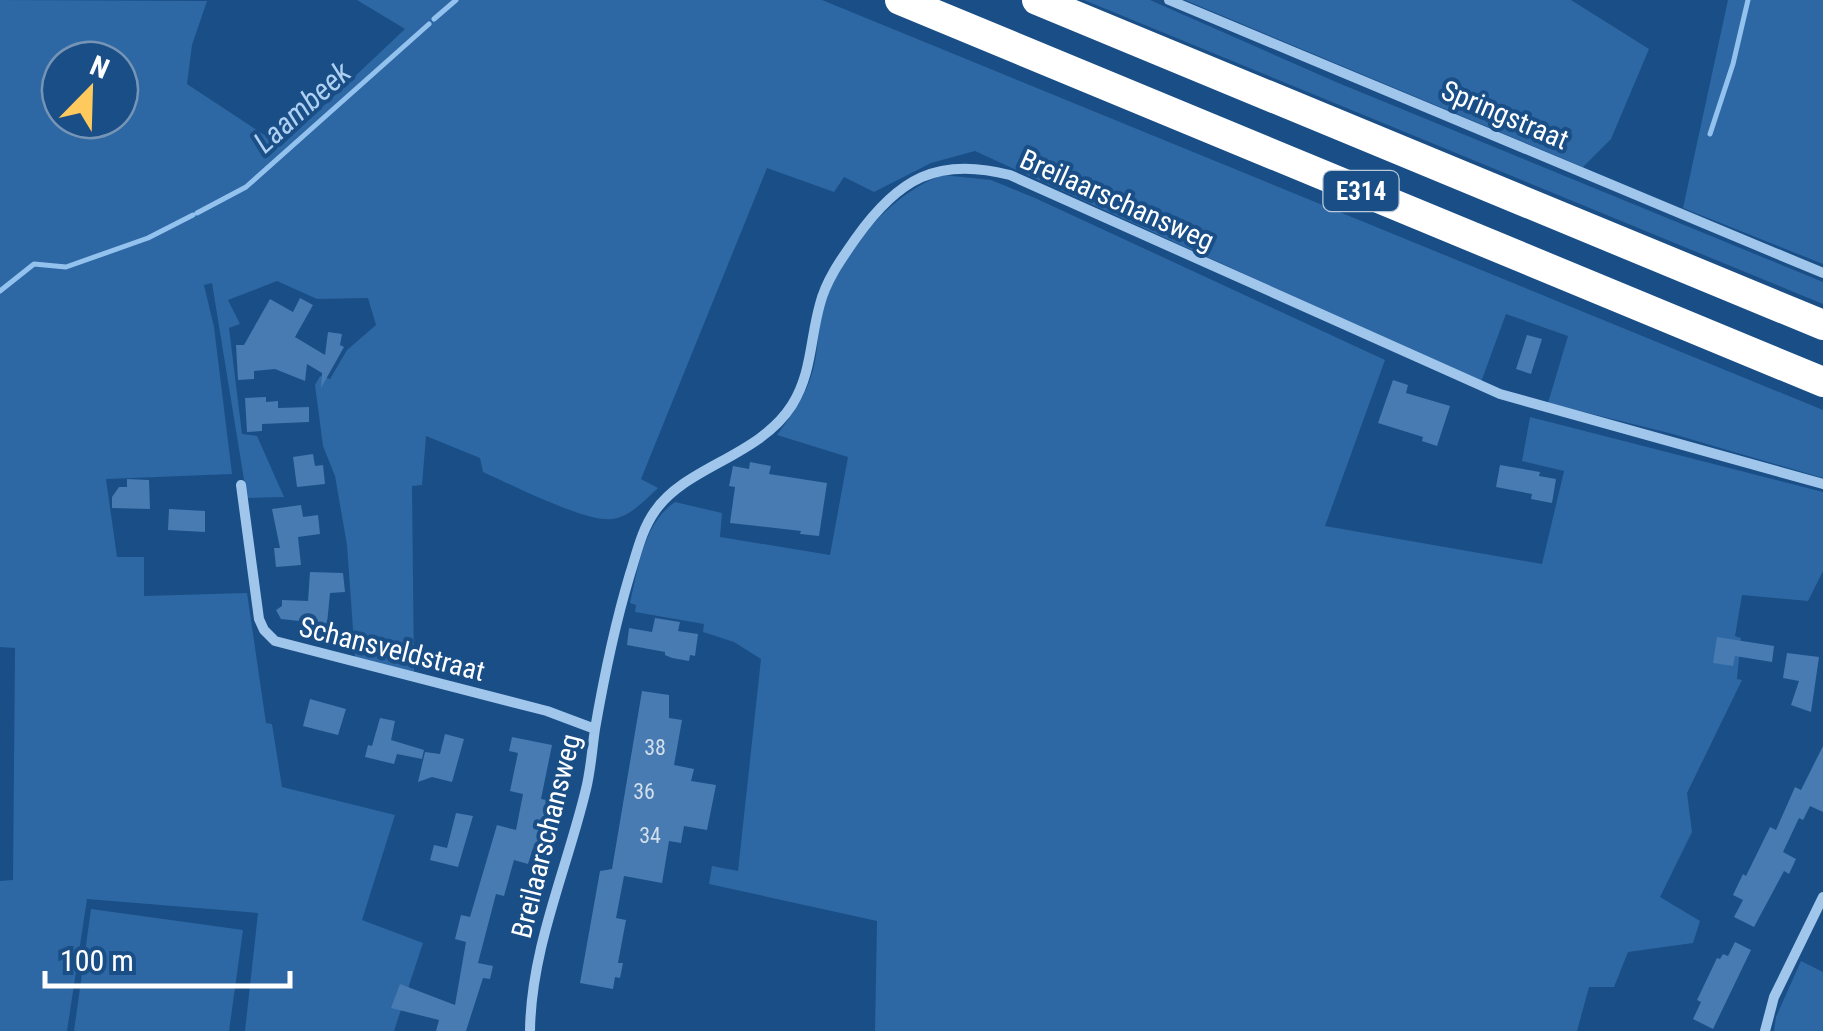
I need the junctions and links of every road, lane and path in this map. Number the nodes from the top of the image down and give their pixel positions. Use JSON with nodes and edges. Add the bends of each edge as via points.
{"nodes":[{"id":1,"x":900,"y":0,"type":"edge"},
{"id":2,"x":1037,"y":0,"type":"edge"},
{"id":3,"x":1169,"y":0,"type":"edge"},
{"id":4,"x":1823,"y":273,"type":"edge"},
{"id":5,"x":1823,"y":325,"type":"edge"},
{"id":6,"x":1823,"y":382,"type":"edge"},
{"id":7,"x":1823,"y":484,"type":"edge"},
{"id":8,"x":241,"y":486,"type":"dead end"},
{"id":9,"x":595,"y":729,"type":"junction"},
{"id":10,"x":1823,"y":897,"type":"edge"},
{"id":11,"x":530,"y":1031,"type":"edge"},
{"id":12,"x":1765,"y":1031,"type":"edge"}],
"edges":[{"from":1,"to":6,"type":"highway","number":"E314"},
{"from":2,"to":5,"type":"highway","number":"E314"},
{"from":3,"to":4,"type":"street","name":"Springstraat"},
{"from":7,"to":9,"type":"street","name":"Breilaarschansweg","via":[[1500,394],[1010,175],[952,167],[892,194],[842,257],[820,305],[803,384],[779,422],[657,508],[625,590]]},
{"from":8,"to":9,"type":"street","name":"Schansveldstraat","via":[[259,618],[275,641]]},
{"from":9,"to":11,"type":"street","name":"Breilaarschansweg","via":[[587,786],[530,988]]},
{"from":10,"to":12,"type":"street","via":[[1774,997]]}]}
